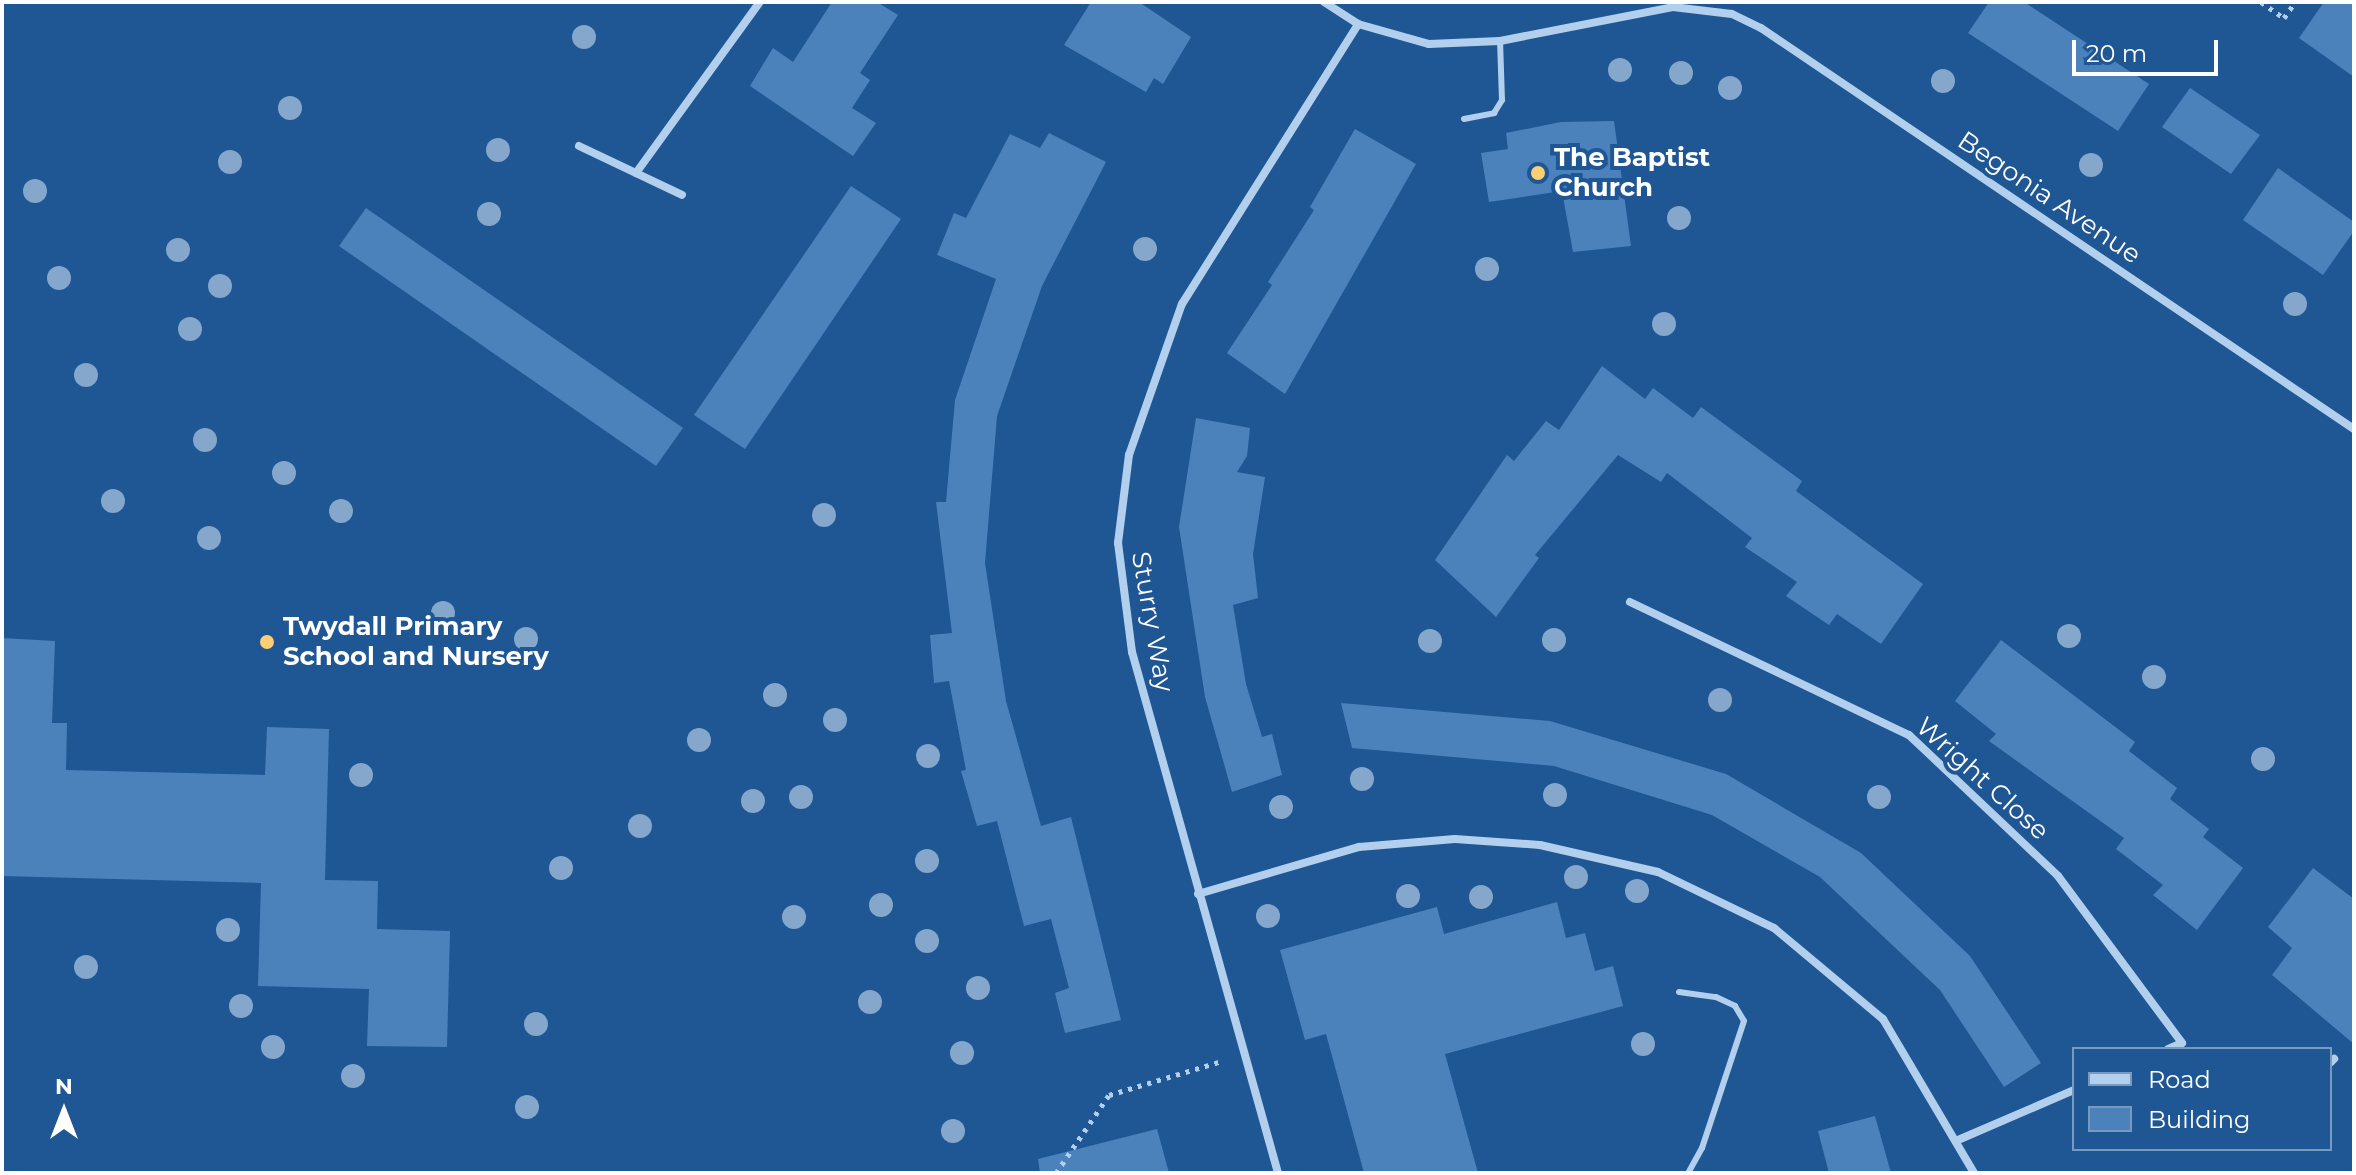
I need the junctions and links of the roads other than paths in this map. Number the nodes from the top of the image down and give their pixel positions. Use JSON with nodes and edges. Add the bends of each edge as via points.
{"nodes":[{"id":1,"x":760,"y":2,"type":"edge"},
{"id":2,"x":1324,"y":2,"type":"edge"},
{"id":3,"x":1718,"y":6,"type":"edge"},
{"id":4,"x":1358,"y":24,"type":"junction"},
{"id":5,"x":1500,"y":41,"type":"junction"},
{"id":6,"x":1464,"y":119,"type":"dead end"},
{"id":7,"x":579,"y":146,"type":"dead end"},
{"id":8,"x":636,"y":173,"type":"junction"},
{"id":9,"x":682,"y":195,"type":"dead end"},
{"id":10,"x":2354,"y":429,"type":"edge"},
{"id":11,"x":1630,"y":602,"type":"dead end"},
{"id":12,"x":1198,"y":894,"type":"junction"},
{"id":13,"x":1679,"y":992,"type":"dead end"},
{"id":14,"x":2186,"y":1046,"type":"edge"},
{"id":15,"x":2072,"y":1091,"type":"edge"},
{"id":16,"x":1958,"y":1140,"type":"junction"},
{"id":17,"x":1278,"y":1173,"type":"edge"},
{"id":18,"x":1688,"y":1173,"type":"edge"},
{"id":19,"x":1974,"y":1173,"type":"edge"}],
"edges":[{"from":1,"to":8,"type":"street"},
{"from":2,"to":4,"type":"street"},
{"from":3,"to":5,"type":"street","via":[[1658,9]]},
{"from":3,"to":10,"type":"street","name":"Begonia Avenue","via":[[1761,28]]},
{"from":4,"to":5,"type":"street","via":[[1429,44]]},
{"from":4,"to":12,"type":"street","name":"Sturry Way","via":[[1182,304],[1129,455],[1118,543],[1132,652]]},
{"from":5,"to":6,"type":"lane","via":[[1502,100],[1494,113]]},
{"from":7,"to":8,"type":"street"},
{"from":8,"to":9,"type":"street"},
{"from":11,"to":14,"type":"street","name":"Wright Close","via":[[1909,735],[2058,876]]},
{"from":12,"to":16,"type":"street","via":[[1359,847],[1455,839],[1540,845],[1658,872],[1774,928],[1883,1019]]},
{"from":12,"to":17,"type":"street","name":"Sturry Way"},
{"from":13,"to":18,"type":"lane","via":[[1716,997],[1735,1006],[1744,1021],[1702,1148]]},
{"from":15,"to":16,"type":"street"},
{"from":16,"to":19,"type":"street"}]}
